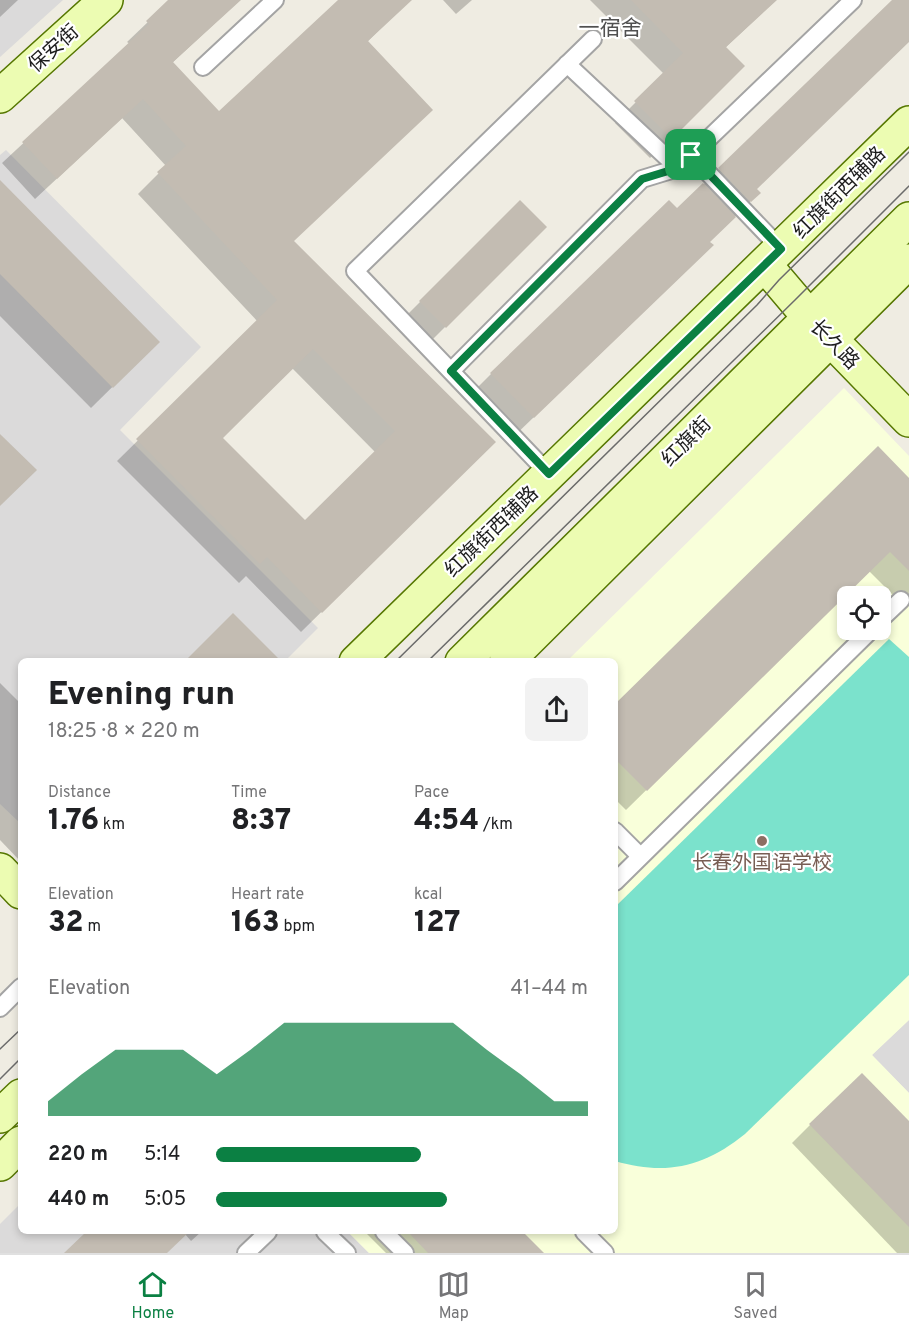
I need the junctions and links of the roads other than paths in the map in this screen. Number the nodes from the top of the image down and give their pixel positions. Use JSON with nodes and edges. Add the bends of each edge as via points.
{"nodes":[{"id":1,"x":106,"y":0,"type":"edge"},
{"id":2,"x":275,"y":0,"type":"edge"},
{"id":3,"x":853,"y":0,"type":"edge"},
{"id":4,"x":593,"y":39,"type":"dead end"},
{"id":5,"x":567,"y":64,"type":"junction"},
{"id":6,"x":203,"y":67,"type":"dead end"},
{"id":7,"x":1,"y":92,"type":"edge"},
{"id":8,"x":909,"y":123,"type":"edge"},
{"id":9,"x":691,"y":155,"type":"junction"},
{"id":10,"x":678,"y":168,"type":"junction"},
{"id":11,"x":909,"y":219,"type":"edge"},
{"id":12,"x":773,"y":257,"type":"junction"},
{"id":13,"x":909,"y":261,"type":"edge"},
{"id":14,"x":820,"y":329,"type":"junction"},
{"id":15,"x":451,"y":371,"type":"junction"},
{"id":16,"x":909,"y":420,"type":"edge"},
{"id":17,"x":549,"y":474,"type":"junction"},
{"id":18,"x":901,"y":600,"type":"dead end"},
{"id":19,"x":891,"y":610,"type":"edge"},
{"id":20,"x":860,"y":640,"type":"edge"},
{"id":21,"x":361,"y":658,"type":"edge"},
{"id":22,"x":466,"y":658,"type":"edge"},
{"id":23,"x":510,"y":658,"type":"edge"},
{"id":24,"x":618,"y":834,"type":"edge"},
{"id":25,"x":640,"y":856,"type":"junction"},
{"id":26,"x":0,"y":870,"type":"edge"},
{"id":27,"x":618,"y":879,"type":"edge"},
{"id":28,"x":18,"y":889,"type":"edge"},
{"id":29,"x":18,"y":990,"type":"edge"},
{"id":30,"x":0,"y":1008,"type":"edge"},
{"id":31,"x":18,"y":1099,"type":"edge"},
{"id":32,"x":0,"y":1116,"type":"edge"},
{"id":33,"x":18,"y":1146,"type":"edge"},
{"id":34,"x":0,"y":1164,"type":"edge"},
{"id":35,"x":266,"y":1234,"type":"edge"},
{"id":36,"x":327,"y":1234,"type":"edge"},
{"id":37,"x":386,"y":1234,"type":"edge"},
{"id":38,"x":586,"y":1234,"type":"edge"},
{"id":39,"x":246,"y":1253,"type":"edge"},
{"id":40,"x":347,"y":1253,"type":"edge"},
{"id":41,"x":405,"y":1253,"type":"edge"},
{"id":42,"x":604,"y":1253,"type":"edge"}],
"edges":[{"from":1,"to":7,"type":"main road","name":"保安街"},
{"from":2,"to":6,"type":"lane"},
{"from":3,"to":9,"type":"lane"},
{"from":4,"to":5,"type":"lane"},
{"from":5,"to":10,"type":"lane"},
{"from":5,"to":15,"type":"lane","via":[[355,271]]},
{"from":8,"to":12,"type":"main road","name":"红旗街西辅路"},
{"from":9,"to":10,"type":"lane"},
{"from":9,"to":12,"type":"lane"},
{"from":10,"to":15,"type":"lane","via":[[642,179]]},
{"from":11,"to":14,"type":"main road","name":"红旗街"},
{"from":12,"to":14,"type":"main road","name":"长久路"},
{"from":12,"to":17,"type":"main road","name":"红旗街西辅路"},
{"from":13,"to":14,"type":"main road","name":"红旗街"},
{"from":14,"to":16,"type":"main road","name":"长久路"},
{"from":14,"to":22,"type":"main road","name":"红旗街"},
{"from":14,"to":23,"type":"main road","name":"红旗街"},
{"from":15,"to":17,"type":"lane"},
{"from":17,"to":21,"type":"main road","name":"红旗街西辅路"},
{"from":18,"to":19,"type":"lane"},
{"from":20,"to":25,"type":"lane"},
{"from":24,"to":25,"type":"lane"},
{"from":25,"to":27,"type":"lane"},
{"from":26,"to":28,"type":"main road"},
{"from":29,"to":30,"type":"lane"},
{"from":31,"to":32,"type":"main road"},
{"from":33,"to":34,"type":"main road"},
{"from":35,"to":39,"type":"lane"},
{"from":36,"to":40,"type":"lane"},
{"from":37,"to":41,"type":"lane"},
{"from":38,"to":42,"type":"lane"}]}
